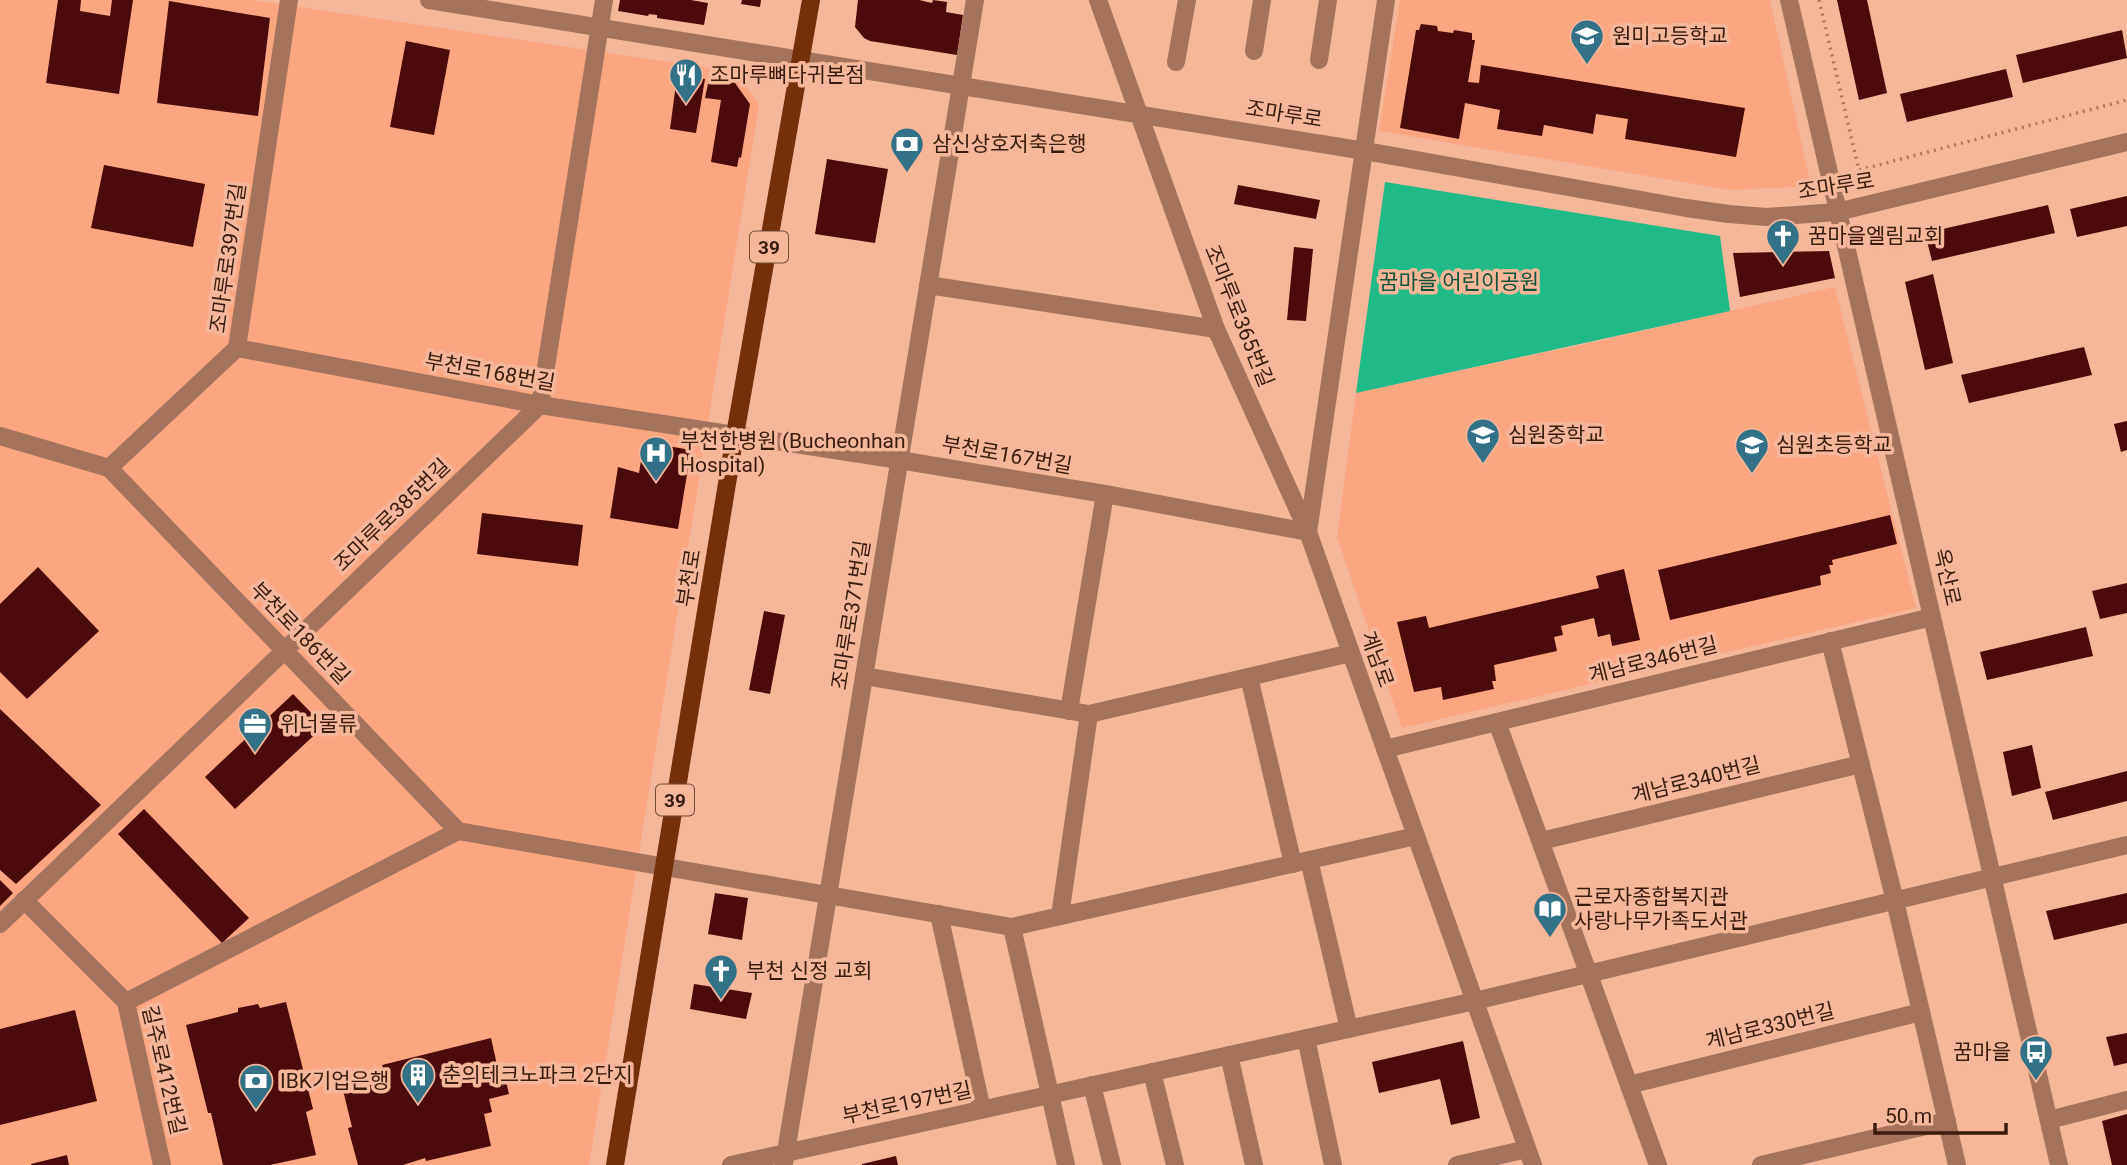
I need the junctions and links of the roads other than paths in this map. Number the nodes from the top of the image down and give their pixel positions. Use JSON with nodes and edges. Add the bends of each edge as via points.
{"nodes":[{"id":1,"x":289,"y":0,"type":"edge"},
{"id":2,"x":429,"y":0,"type":"edge"},
{"id":3,"x":604,"y":0,"type":"edge"},
{"id":4,"x":811,"y":0,"type":"edge"},
{"id":5,"x":975,"y":0,"type":"edge"},
{"id":6,"x":1098,"y":0,"type":"edge"},
{"id":7,"x":1187,"y":0,"type":"edge"},
{"id":8,"x":1262,"y":0,"type":"edge"},
{"id":9,"x":1328,"y":0,"type":"edge"},
{"id":10,"x":1386,"y":0,"type":"edge"},
{"id":11,"x":1789,"y":0,"type":"edge"},
{"id":12,"x":599,"y":27,"type":"junction"},
{"id":13,"x":1254,"y":51,"type":"dead end"},
{"id":14,"x":802,"y":59,"type":"junction"},
{"id":15,"x":1319,"y":60,"type":"dead end"},
{"id":16,"x":1176,"y":62,"type":"dead end"},
{"id":17,"x":961,"y":85,"type":"junction"},
{"id":18,"x":1138,"y":114,"type":"junction"},
{"id":19,"x":2127,"y":142,"type":"edge"},
{"id":20,"x":1365,"y":150,"type":"junction"},
{"id":21,"x":1838,"y":212,"type":"junction"},
{"id":22,"x":928,"y":285,"type":"junction"},
{"id":23,"x":1216,"y":329,"type":"junction"},
{"id":24,"x":237,"y":348,"type":"junction"},
{"id":25,"x":540,"y":405,"type":"junction"},
{"id":26,"x":735,"y":435,"type":"junction"},
{"id":27,"x":0,"y":436,"type":"edge"},
{"id":28,"x":899,"y":460,"type":"junction"},
{"id":29,"x":109,"y":468,"type":"junction"},
{"id":30,"x":1105,"y":494,"type":"junction"},
{"id":31,"x":1308,"y":532,"type":"junction"},
{"id":32,"x":1933,"y":617,"type":"junction"},
{"id":33,"x":1830,"y":641,"type":"junction"},
{"id":34,"x":285,"y":650,"type":"junction"},
{"id":35,"x":1351,"y":653,"type":"junction"},
{"id":36,"x":864,"y":676,"type":"junction"},
{"id":37,"x":1250,"y":677,"type":"junction"},
{"id":38,"x":1069,"y":711,"type":"junction"},
{"id":39,"x":1090,"y":715,"type":"junction"},
{"id":40,"x":1497,"y":722,"type":"junction"},
{"id":41,"x":1385,"y":749,"type":"junction"},
{"id":42,"x":1861,"y":764,"type":"junction"},
{"id":43,"x":458,"y":831,"type":"junction"},
{"id":44,"x":1416,"y":836,"type":"junction"},
{"id":45,"x":1541,"y":841,"type":"junction"},
{"id":46,"x":2127,"y":845,"type":"edge"},
{"id":47,"x":1301,"y":862,"type":"junction"},
{"id":48,"x":664,"y":866,"type":"junction"},
{"id":49,"x":1994,"y":878,"type":"junction"},
{"id":50,"x":828,"y":895,"type":"junction"},
{"id":51,"x":24,"y":900,"type":"junction"},
{"id":52,"x":1895,"y":901,"type":"junction"},
{"id":53,"x":939,"y":914,"type":"junction"},
{"id":54,"x":1060,"y":916,"type":"junction"},
{"id":55,"x":0,"y":924,"type":"edge"},
{"id":56,"x":1012,"y":927,"type":"junction"},
{"id":57,"x":1590,"y":974,"type":"junction"},
{"id":58,"x":1475,"y":1001,"type":"junction"},
{"id":59,"x":126,"y":1002,"type":"junction"},
{"id":60,"x":1921,"y":1012,"type":"junction"},
{"id":61,"x":1349,"y":1029,"type":"junction"},
{"id":62,"x":1306,"y":1038,"type":"junction"},
{"id":63,"x":1229,"y":1055,"type":"junction"},
{"id":64,"x":1152,"y":1072,"type":"junction"},
{"id":65,"x":1092,"y":1085,"type":"junction"},
{"id":66,"x":1629,"y":1085,"type":"junction"},
{"id":67,"x":1049,"y":1095,"type":"junction"},
{"id":68,"x":2127,"y":1100,"type":"edge"},
{"id":69,"x":982,"y":1110,"type":"junction"},
{"id":70,"x":2049,"y":1120,"type":"junction"},
{"id":71,"x":1947,"y":1121,"type":"junction"},
{"id":72,"x":1530,"y":1157,"type":"edge"},
{"id":73,"x":785,"y":1159,"type":"edge"},
{"id":74,"x":162,"y":1165,"type":"edge"},
{"id":75,"x":615,"y":1165,"type":"edge"},
{"id":76,"x":732,"y":1165,"type":"edge"},
{"id":77,"x":1066,"y":1165,"type":"edge"},
{"id":78,"x":1112,"y":1165,"type":"edge"},
{"id":79,"x":1175,"y":1165,"type":"edge"},
{"id":80,"x":1254,"y":1165,"type":"edge"},
{"id":81,"x":1333,"y":1165,"type":"edge"},
{"id":82,"x":1457,"y":1165,"type":"edge"},
{"id":83,"x":1658,"y":1165,"type":"edge"},
{"id":84,"x":1760,"y":1165,"type":"edge"},
{"id":85,"x":1957,"y":1165,"type":"edge"},
{"id":86,"x":2059,"y":1165,"type":"edge"}],
"edges":[{"from":1,"to":24,"type":"street","name":"조마루로397번길"},
{"from":2,"to":12,"type":"street","name":"조마루로"},
{"from":3,"to":12,"type":"street"},
{"from":4,"to":14,"type":"main road","name":"부천로","number":"39"},
{"from":5,"to":17,"type":"street","name":"조마루로371번길"},
{"from":6,"to":18,"type":"street","name":"조마루로365번길"},
{"from":7,"to":16,"type":"street"},
{"from":8,"to":13,"type":"street"},
{"from":9,"to":15,"type":"street"},
{"from":10,"to":20,"type":"street","name":"계남로"},
{"from":11,"to":21,"type":"street","name":"옥산로"},
{"from":12,"to":14,"type":"street","name":"조마루로"},
{"from":12,"to":25,"type":"street"},
{"from":14,"to":17,"type":"street","name":"조마루로"},
{"from":14,"to":26,"type":"main road","name":"부천로","number":"39"},
{"from":17,"to":18,"type":"street","name":"조마루로"},
{"from":17,"to":22,"type":"street","name":"조마루로371번길"},
{"from":18,"to":20,"type":"street","name":"조마루로"},
{"from":18,"to":23,"type":"street","name":"조마루로365번길"},
{"from":19,"to":21,"type":"street","name":"조마루로"},
{"from":20,"to":21,"type":"street","name":"조마루로","via":[[1718,213],[1766,217]]},
{"from":20,"to":31,"type":"street","name":"계남로"},
{"from":21,"to":32,"type":"street","name":"옥산로"},
{"from":22,"to":23,"type":"street"},
{"from":22,"to":28,"type":"street","name":"조마루로371번길"},
{"from":23,"to":31,"type":"street","name":"조마루로365번길"},
{"from":24,"to":25,"type":"street","name":"부천로168번길"},
{"from":24,"to":29,"type":"street","name":"조마루로397번길"},
{"from":25,"to":26,"type":"street","name":"부천로168번길"},
{"from":25,"to":34,"type":"street","name":"조마루로385번길"},
{"from":26,"to":28,"type":"street","name":"부천로167번길"},
{"from":26,"to":48,"type":"main road","name":"부천로","number":"39"},
{"from":27,"to":29,"type":"street"},
{"from":28,"to":30,"type":"street","name":"부천로167번길"},
{"from":28,"to":36,"type":"street","name":"조마루로371번길"},
{"from":29,"to":34,"type":"street","name":"부천로186번길"},
{"from":30,"to":31,"type":"street","name":"부천로167번길"},
{"from":30,"to":38,"type":"street"},
{"from":31,"to":35,"type":"street","name":"계남로"},
{"from":32,"to":33,"type":"street","name":"계남로346번길"},
{"from":32,"to":49,"type":"street","name":"옥산로"},
{"from":33,"to":40,"type":"street","name":"계남로346번길"},
{"from":33,"to":42,"type":"street"},
{"from":34,"to":43,"type":"street","name":"부천로186번길"},
{"from":34,"to":51,"type":"street","name":"조마루로385번길"},
{"from":35,"to":37,"type":"street"},
{"from":35,"to":41,"type":"street","name":"계남로"},
{"from":36,"to":38,"type":"street"},
{"from":36,"to":50,"type":"street","name":"조마루로371번길"},
{"from":37,"to":39,"type":"street"},
{"from":37,"to":47,"type":"street"},
{"from":38,"to":39,"type":"street"},
{"from":39,"to":54,"type":"street"},
{"from":40,"to":41,"type":"street","name":"계남로346번길"},
{"from":40,"to":45,"type":"street"},
{"from":41,"to":44,"type":"street","name":"계남로"},
{"from":42,"to":45,"type":"street","name":"계남로340번길"},
{"from":42,"to":52,"type":"street"},
{"from":43,"to":48,"type":"street"},
{"from":43,"to":59,"type":"street"},
{"from":44,"to":47,"type":"street"},
{"from":44,"to":58,"type":"street","name":"계남로"},
{"from":45,"to":57,"type":"street"},
{"from":46,"to":49,"type":"street","name":"부천로197번길"},
{"from":47,"to":54,"type":"street"},
{"from":47,"to":61,"type":"street"},
{"from":48,"to":50,"type":"street"},
{"from":48,"to":75,"type":"main road","name":"부천로","number":"39"},
{"from":49,"to":52,"type":"street","name":"부천로197번길"},
{"from":49,"to":70,"type":"street","name":"옥산로"},
{"from":50,"to":53,"type":"street"},
{"from":50,"to":73,"type":"street","name":"조마루로371번길"},
{"from":51,"to":55,"type":"street","name":"조마루로385번길"},
{"from":51,"to":59,"type":"street","name":"길주로412번길"},
{"from":52,"to":57,"type":"street","name":"부천로197번길"},
{"from":52,"to":60,"type":"street"},
{"from":53,"to":56,"type":"street"},
{"from":53,"to":69,"type":"street"},
{"from":54,"to":56,"type":"street"},
{"from":56,"to":67,"type":"street"},
{"from":57,"to":58,"type":"street","name":"부천로197번길"},
{"from":57,"to":66,"type":"street"},
{"from":58,"to":61,"type":"street","name":"부천로197번길"},
{"from":58,"to":72,"type":"street","name":"계남로"},
{"from":59,"to":74,"type":"street","name":"길주로412번길"},
{"from":60,"to":66,"type":"street","name":"계남로330번길"},
{"from":60,"to":71,"type":"street"},
{"from":61,"to":62,"type":"street","name":"부천로197번길"},
{"from":62,"to":63,"type":"street","name":"부천로197번길"},
{"from":62,"to":81,"type":"street"},
{"from":63,"to":64,"type":"street","name":"부천로197번길"},
{"from":63,"to":80,"type":"street"},
{"from":64,"to":65,"type":"street","name":"부천로197번길"},
{"from":64,"to":79,"type":"street"},
{"from":65,"to":67,"type":"street","name":"부천로197번길"},
{"from":65,"to":78,"type":"street"},
{"from":66,"to":83,"type":"street"},
{"from":67,"to":69,"type":"street","name":"부천로197번길"},
{"from":67,"to":77,"type":"street"},
{"from":68,"to":70,"type":"street"},
{"from":69,"to":73,"type":"street","name":"부천로197번길"},
{"from":70,"to":86,"type":"street","name":"옥산로"},
{"from":71,"to":84,"type":"street"},
{"from":71,"to":85,"type":"street"},
{"from":72,"to":82,"type":"street"},
{"from":73,"to":76,"type":"street","name":"부천로197번길"}]}
